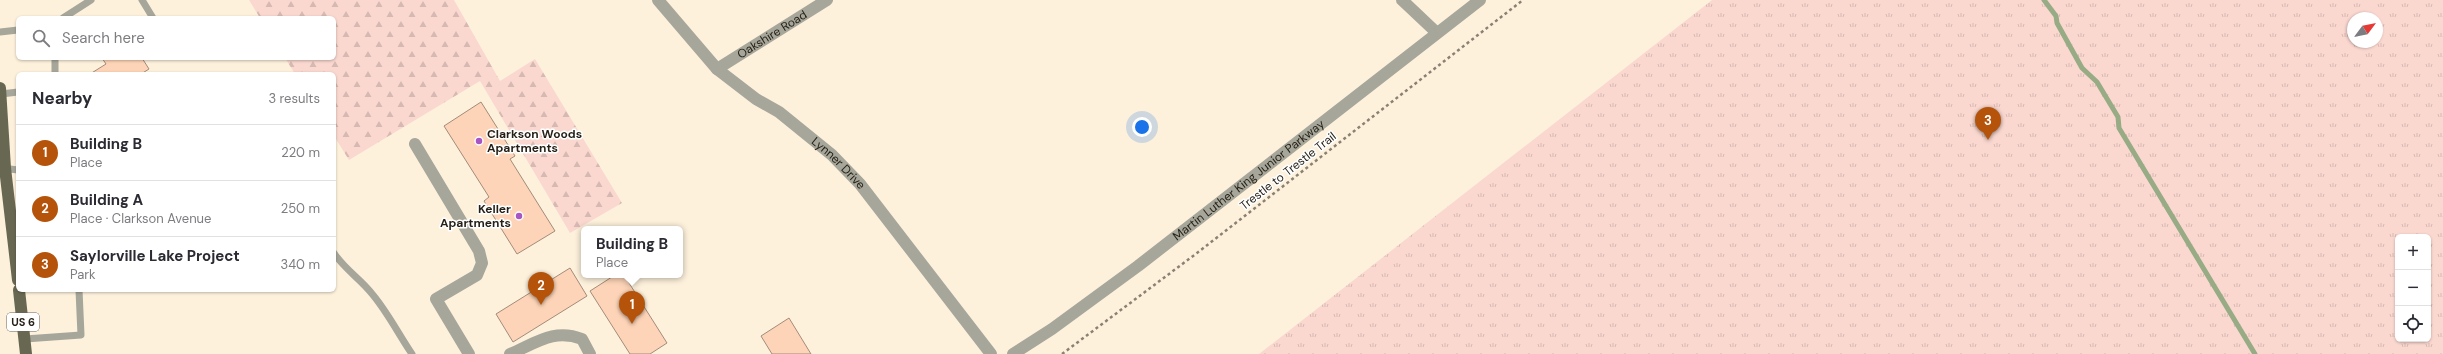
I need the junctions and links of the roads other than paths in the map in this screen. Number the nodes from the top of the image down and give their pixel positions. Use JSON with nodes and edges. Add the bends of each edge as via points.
{"nodes":[{"id":1,"x":90,"y":0,"type":"edge"},
{"id":2,"x":142,"y":0,"type":"edge"},
{"id":3,"x":658,"y":0,"type":"edge"},
{"id":4,"x":827,"y":0,"type":"edge"},
{"id":5,"x":1402,"y":0,"type":"edge"},
{"id":6,"x":1480,"y":0,"type":"edge"},
{"id":7,"x":66,"y":16,"type":"edge"},
{"id":8,"x":152,"y":16,"type":"edge"},
{"id":9,"x":16,"y":30,"type":"edge"},
{"id":10,"x":0,"y":32,"type":"edge"},
{"id":11,"x":1436,"y":34,"type":"junction"},
{"id":12,"x":55,"y":60,"type":"edge"},
{"id":13,"x":717,"y":69,"type":"junction"},
{"id":14,"x":55,"y":72,"type":"edge"},
{"id":15,"x":0,"y":91,"type":"edge"},
{"id":16,"x":16,"y":92,"type":"edge"},
{"id":17,"x":1,"y":116,"type":"edge"},
{"id":18,"x":415,"y":144,"type":"dead end"},
{"id":19,"x":3,"y":168,"type":"edge"},
{"id":20,"x":16,"y":170,"type":"edge"},
{"id":21,"x":336,"y":255,"type":"edge"},
{"id":22,"x":16,"y":265,"type":"edge"},
{"id":23,"x":19,"y":292,"type":"edge"},
{"id":24,"x":79,"y":292,"type":"edge"},
{"id":25,"x":25,"y":339,"type":"junction"},
{"id":26,"x":26,"y":354,"type":"edge"},
{"id":27,"x":412,"y":354,"type":"edge"},
{"id":28,"x":469,"y":354,"type":"edge"},
{"id":29,"x":510,"y":354,"type":"edge"},
{"id":30,"x":590,"y":354,"type":"edge"},
{"id":31,"x":991,"y":354,"type":"edge"},
{"id":32,"x":1013,"y":354,"type":"edge"}],
"edges":[{"from":1,"to":7,"type":"lane"},
{"from":2,"to":8,"type":"lane"},
{"from":3,"to":13,"type":"street","name":"Lynner Drive"},
{"from":4,"to":13,"type":"street","name":"Oakshire Road"},
{"from":5,"to":11,"type":"street"},
{"from":6,"to":11,"type":"street","name":"Martin Luther King Junior Parkway"},
{"from":9,"to":10,"type":"lane"},
{"from":11,"to":32,"type":"street","name":"Martin Luther King Junior Parkway","via":[[1138,266],[1052,329]]},
{"from":12,"to":14,"type":"lane"},
{"from":13,"to":31,"type":"street","name":"Lynner Drive","via":[[756,99],[779,112],[832,155],[860,184]]},
{"from":15,"to":16,"type":"lane"},
{"from":15,"to":17,"type":"main road"},
{"from":17,"to":19,"type":"main road"},
{"from":18,"to":28,"type":"street","via":[[479,250],[482,263],[476,275],[436,299]]},
{"from":19,"to":20,"type":"lane"},
{"from":19,"to":22,"type":"main road"},
{"from":21,"to":27,"type":"lane","via":[[343,266],[374,296]]},
{"from":23,"to":25,"type":"main road","number":"US 6"},
{"from":24,"to":25,"type":"lane","via":[[81,335]]},
{"from":25,"to":26,"type":"main road","number":"US 6"},
{"from":29,"to":30,"type":"street","via":[[555,334],[568,334],[582,339]]}]}
